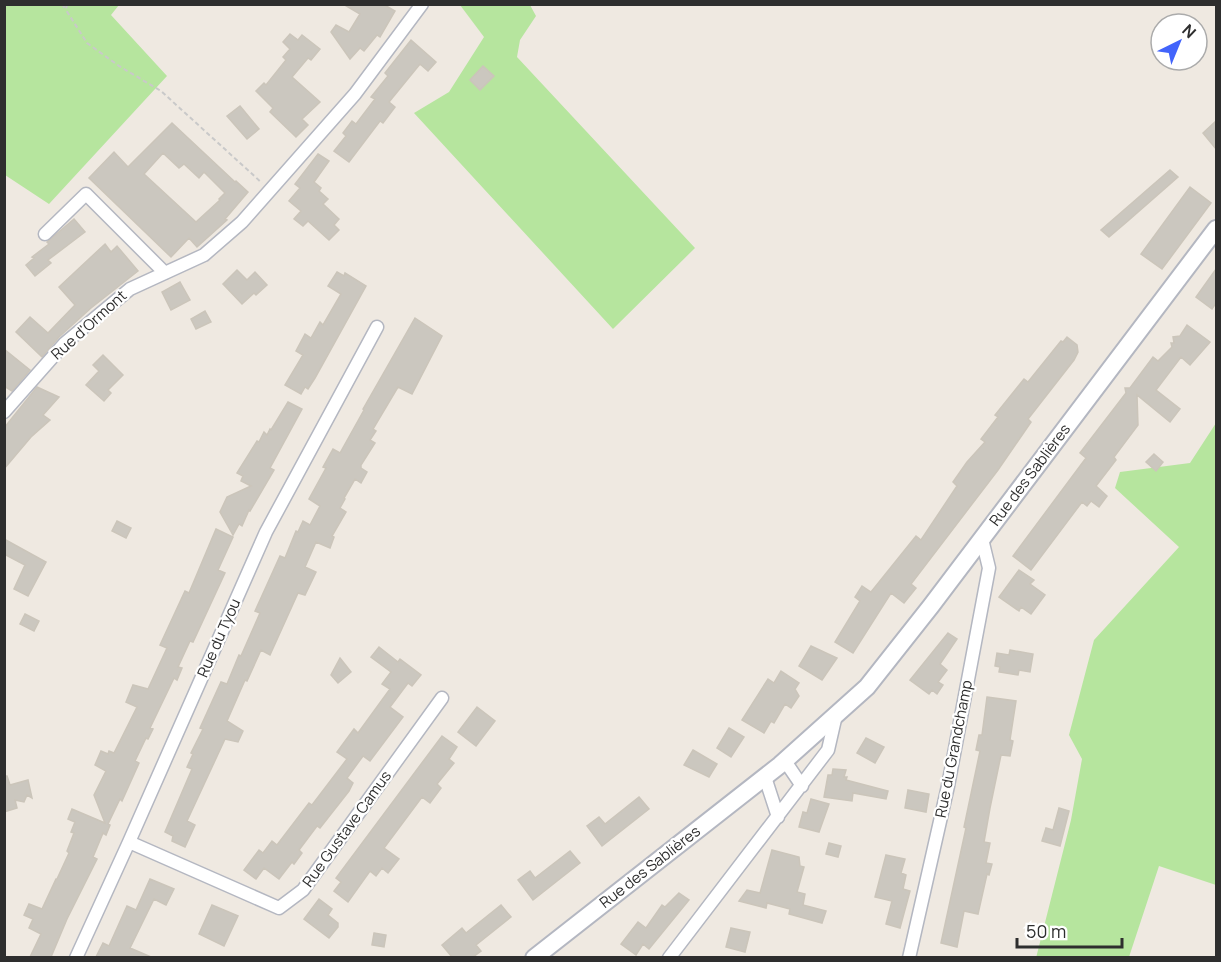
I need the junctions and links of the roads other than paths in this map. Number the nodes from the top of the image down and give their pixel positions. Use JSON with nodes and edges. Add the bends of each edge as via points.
{"nodes":[{"id":1,"x":422,"y":4,"type":"edge"},
{"id":2,"x":1216,"y":229,"type":"edge"},
{"id":3,"x":45,"y":234,"type":"dead end"},
{"id":4,"x":165,"y":273,"type":"junction"},
{"id":5,"x":377,"y":327,"type":"dead end"},
{"id":6,"x":4,"y":412,"type":"edge"},
{"id":7,"x":982,"y":539,"type":"junction"},
{"id":8,"x":442,"y":699,"type":"dead end"},
{"id":9,"x":836,"y":715,"type":"junction"},
{"id":10,"x":785,"y":761,"type":"junction"},
{"id":11,"x":765,"y":777,"type":"junction"},
{"id":12,"x":802,"y":786,"type":"junction"},
{"id":13,"x":778,"y":817,"type":"junction"},
{"id":14,"x":129,"y":842,"type":"junction"},
{"id":15,"x":76,"y":957,"type":"edge"},
{"id":16,"x":534,"y":957,"type":"edge"},
{"id":17,"x":669,"y":957,"type":"edge"},
{"id":18,"x":909,"y":957,"type":"edge"}],
"edges":[{"from":1,"to":4,"type":"street","name":"Rue d'Ormont","via":[[355,94],[242,222],[204,255]]},
{"from":2,"to":7,"type":"main road","name":"Rue des Sablières"},
{"from":3,"to":4,"type":"street","via":[[86,194]]},
{"from":4,"to":6,"type":"street","name":"Rue d'Ormont","via":[[130,289],[65,343]]},
{"from":5,"to":14,"type":"street","name":"Rue du Tyou","via":[[266,532]]},
{"from":7,"to":9,"type":"main road","name":"Rue des Sablières","via":[[867,687]]},
{"from":7,"to":18,"type":"street","name":"Rue du Grandchamp","via":[[988,568],[948,786]]},
{"from":8,"to":14,"type":"street","name":"Rue Gustave Camus","via":[[303,890],[279,908]]},
{"from":9,"to":10,"type":"main road","name":"Rue des Sablières"},
{"from":9,"to":12,"type":"street","via":[[828,750]]},
{"from":10,"to":11,"type":"main road","name":"Rue des Sablières"},
{"from":10,"to":12,"type":"street"},
{"from":11,"to":13,"type":"street"},
{"from":11,"to":16,"type":"main road","name":"Rue des Sablières"},
{"from":12,"to":13,"type":"street"},
{"from":13,"to":17,"type":"street"},
{"from":14,"to":15,"type":"street","name":"Rue du Tyou"}]}
